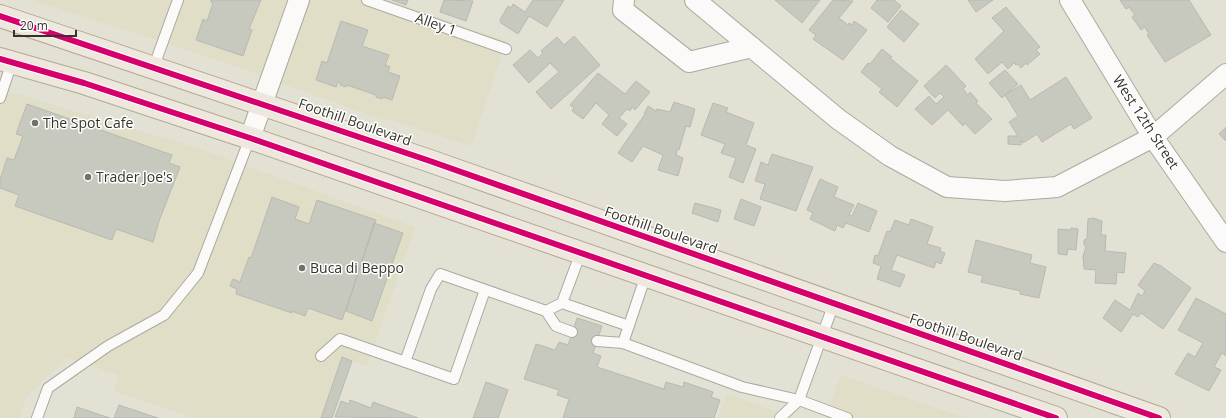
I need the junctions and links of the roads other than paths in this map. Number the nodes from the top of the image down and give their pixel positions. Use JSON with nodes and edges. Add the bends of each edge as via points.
{"nodes":[{"id":1,"x":299,"y":0,"type":"edge"},
{"id":2,"x":367,"y":0,"type":"edge"},
{"id":3,"x":624,"y":0,"type":"edge"},
{"id":4,"x":695,"y":0,"type":"edge"},
{"id":5,"x":1070,"y":0,"type":"edge"},
{"id":6,"x":175,"y":1,"type":"edge"},
{"id":7,"x":0,"y":16,"type":"edge"},
{"id":8,"x":752,"y":47,"type":"junction"},
{"id":9,"x":506,"y":49,"type":"dead end"},
{"id":10,"x":6,"y":60,"type":"edge"},
{"id":11,"x":154,"y":66,"type":"junction"},
{"id":12,"x":1226,"y":74,"type":"edge"},
{"id":13,"x":0,"y":98,"type":"edge"},
{"id":14,"x":263,"y":103,"type":"junction"},
{"id":15,"x":1153,"y":137,"type":"junction"},
{"id":16,"x":250,"y":138,"type":"junction"},
{"id":17,"x":1226,"y":242,"type":"edge"},
{"id":18,"x":581,"y":252,"type":"junction"},
{"id":19,"x":646,"y":275,"type":"junction"},
{"id":20,"x":485,"y":290,"type":"junction"},
{"id":21,"x":562,"y":303,"type":"junction"},
{"id":22,"x":834,"y":303,"type":"junction"},
{"id":23,"x":546,"y":311,"type":"junction"},
{"id":24,"x":628,"y":326,"type":"junction"},
{"id":25,"x":572,"y":332,"type":"dead end"},
{"id":26,"x":823,"y":337,"type":"junction"},
{"id":27,"x":597,"y":341,"type":"dead end"},
{"id":28,"x":623,"y":344,"type":"junction"},
{"id":29,"x":321,"y":356,"type":"dead end"},
{"id":30,"x":405,"y":362,"type":"junction"},
{"id":31,"x":799,"y":400,"type":"junction"},
{"id":32,"x":37,"y":418,"type":"edge"},
{"id":33,"x":780,"y":418,"type":"edge"},
{"id":34,"x":847,"y":418,"type":"edge"},
{"id":35,"x":1054,"y":418,"type":"edge"},
{"id":36,"x":1159,"y":418,"type":"edge"}],
"edges":[{"from":1,"to":14,"type":"street"},
{"from":2,"to":9,"type":"lane","name":"Alley 1"},
{"from":3,"to":8,"type":"street","via":[[624,10],[689,62]]},
{"from":4,"to":8,"type":"street"},
{"from":5,"to":15,"type":"street","name":"West 12th Street"},
{"from":6,"to":11,"type":"lane"},
{"from":7,"to":11,"type":"main road","name":"Foothill Boulevard"},
{"from":8,"to":15,"type":"street","via":[[838,119],[890,156],[947,187],[1005,191],[1057,187]]},
{"from":10,"to":13,"type":"lane"},
{"from":10,"to":16,"type":"main road"},
{"from":11,"to":14,"type":"main road","name":"Foothill Boulevard"},
{"from":12,"to":15,"type":"street"},
{"from":14,"to":16,"type":"street"},
{"from":14,"to":22,"type":"main road","name":"Foothill Boulevard"},
{"from":15,"to":17,"type":"street","name":"West 12th Street"},
{"from":16,"to":18,"type":"main road"},
{"from":16,"to":32,"type":"lane","via":[[198,273],[164,315],[108,346],[48,388]]},
{"from":18,"to":19,"type":"main road"},
{"from":18,"to":21,"type":"lane"},
{"from":19,"to":24,"type":"lane"},
{"from":19,"to":26,"type":"main road"},
{"from":20,"to":23,"type":"lane"},
{"from":20,"to":30,"type":"lane","via":[[440,274],[431,289]]},
{"from":20,"to":30,"type":"lane","via":[[454,379]]},
{"from":21,"to":23,"type":"lane"},
{"from":21,"to":24,"type":"lane"},
{"from":22,"to":26,"type":"lane"},
{"from":22,"to":36,"type":"main road","name":"Foothill Boulevard"},
{"from":23,"to":25,"type":"lane","via":[[556,326]]},
{"from":24,"to":28,"type":"lane"},
{"from":26,"to":31,"type":"lane"},
{"from":26,"to":35,"type":"main road"},
{"from":27,"to":28,"type":"lane"},
{"from":28,"to":31,"type":"lane","via":[[742,387]]},
{"from":29,"to":30,"type":"lane","via":[[340,340]]},
{"from":31,"to":33,"type":"lane"},
{"from":31,"to":34,"type":"lane"}]}
